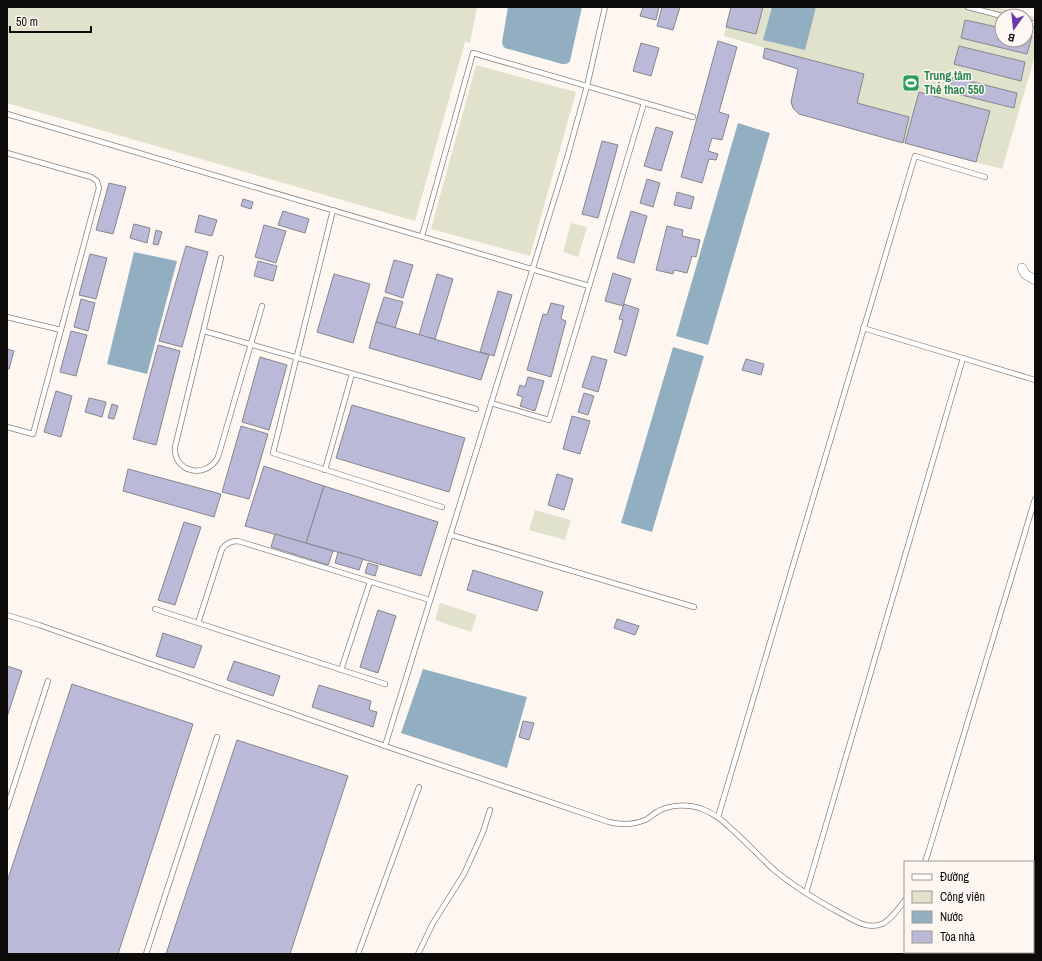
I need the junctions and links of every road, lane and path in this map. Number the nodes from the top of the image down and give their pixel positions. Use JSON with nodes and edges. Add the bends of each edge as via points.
{"nodes":[{"id":1,"x":605,"y":7,"type":"edge"},
{"id":2,"x":968,"y":7,"type":"edge"},
{"id":3,"x":994,"y":14,"type":"edge"},
{"id":4,"x":587,"y":86,"type":"junction"},
{"id":5,"x":644,"y":103,"type":"junction"},
{"id":6,"x":7,"y":114,"type":"edge"},
{"id":7,"x":693,"y":117,"type":"dead end"},
{"id":8,"x":7,"y":153,"type":"edge"},
{"id":9,"x":985,"y":177,"type":"dead end"},
{"id":10,"x":333,"y":210,"type":"junction"},
{"id":11,"x":422,"y":236,"type":"junction"},
{"id":12,"x":221,"y":258,"type":"dead end"},
{"id":13,"x":1022,"y":268,"type":"dead end"},
{"id":14,"x":533,"y":269,"type":"junction"},
{"id":15,"x":1035,"y":280,"type":"edge"},
{"id":16,"x":589,"y":286,"type":"junction"},
{"id":17,"x":262,"y":306,"type":"dead end"},
{"id":18,"x":7,"y":317,"type":"edge"},
{"id":19,"x":863,"y":328,"type":"junction"},
{"id":20,"x":61,"y":330,"type":"junction"},
{"id":21,"x":204,"y":331,"type":"junction"},
{"id":22,"x":251,"y":344,"type":"junction"},
{"id":23,"x":297,"y":358,"type":"junction"},
{"id":24,"x":963,"y":358,"type":"junction"},
{"id":25,"x":352,"y":374,"type":"junction"},
{"id":26,"x":1035,"y":380,"type":"edge"},
{"id":27,"x":491,"y":403,"type":"junction"},
{"id":28,"x":476,"y":409,"type":"dead end"},
{"id":29,"x":7,"y":427,"type":"edge"},
{"id":30,"x":325,"y":470,"type":"junction"},
{"id":31,"x":1035,"y":499,"type":"edge"},
{"id":32,"x":442,"y":508,"type":"dead end"},
{"id":33,"x":450,"y":535,"type":"junction"},
{"id":34,"x":370,"y":582,"type":"junction"},
{"id":35,"x":430,"y":600,"type":"junction"},
{"id":36,"x":694,"y":607,"type":"dead end"},
{"id":37,"x":155,"y":609,"type":"dead end"},
{"id":38,"x":7,"y":615,"type":"edge"},
{"id":39,"x":198,"y":623,"type":"junction"},
{"id":40,"x":341,"y":670,"type":"junction"},
{"id":41,"x":48,"y":681,"type":"dead end"},
{"id":42,"x":385,"y":684,"type":"dead end"},
{"id":43,"x":217,"y":737,"type":"dead end"},
{"id":44,"x":385,"y":746,"type":"junction"},
{"id":45,"x":419,"y":787,"type":"dead end"},
{"id":46,"x":7,"y":806,"type":"edge"},
{"id":47,"x":490,"y":810,"type":"dead end"},
{"id":48,"x":718,"y":817,"type":"junction"},
{"id":49,"x":925,"y":861,"type":"edge"},
{"id":50,"x":806,"y":893,"type":"junction"},
{"id":51,"x":904,"y":901,"type":"edge"},
{"id":52,"x":146,"y":954,"type":"edge"},
{"id":53,"x":358,"y":954,"type":"edge"},
{"id":54,"x":418,"y":954,"type":"edge"}],
"edges":[{"from":1,"to":4,"type":"lane"},
{"from":2,"to":3,"type":"lane"},
{"from":4,"to":5,"type":"lane"},
{"from":4,"to":11,"type":"lane","via":[[473,53]]},
{"from":4,"to":14,"type":"lane"},
{"from":5,"to":7,"type":"lane"},
{"from":5,"to":16,"type":"lane"},
{"from":6,"to":10,"type":"lane"},
{"from":8,"to":20,"type":"lane","via":[[91,176],[97,181],[98,194]]},
{"from":9,"to":19,"type":"lane","via":[[915,156]]},
{"from":10,"to":11,"type":"lane"},
{"from":10,"to":23,"type":"lane"},
{"from":11,"to":14,"type":"lane"},
{"from":12,"to":21,"type":"lane"},
{"from":13,"to":15,"type":"street","via":[[1025,274]]},
{"from":14,"to":16,"type":"lane"},
{"from":14,"to":27,"type":"lane"},
{"from":16,"to":27,"type":"lane","via":[[549,420]]},
{"from":17,"to":22,"type":"lane"},
{"from":18,"to":20,"type":"lane"},
{"from":19,"to":24,"type":"lane"},
{"from":19,"to":48,"type":"lane"},
{"from":20,"to":29,"type":"lane","via":[[33,434]]},
{"from":21,"to":22,"type":"lane"},
{"from":21,"to":22,"type":"lane","via":[[175,447],[175,456],[190,470],[210,468],[216,462]]},
{"from":22,"to":23,"type":"lane"},
{"from":23,"to":25,"type":"lane"},
{"from":23,"to":30,"type":"lane","via":[[273,453]]},
{"from":24,"to":26,"type":"lane"},
{"from":24,"to":50,"type":"lane"},
{"from":25,"to":28,"type":"lane"},
{"from":25,"to":30,"type":"lane"},
{"from":27,"to":33,"type":"lane"},
{"from":30,"to":32,"type":"lane"},
{"from":31,"to":49,"type":"lane"},
{"from":33,"to":35,"type":"lane"},
{"from":33,"to":36,"type":"lane"},
{"from":34,"to":35,"type":"lane"},
{"from":34,"to":39,"type":"lane","via":[[231,541],[222,550]]},
{"from":34,"to":40,"type":"lane"},
{"from":35,"to":44,"type":"lane"},
{"from":37,"to":39,"type":"lane"},
{"from":38,"to":44,"type":"lane"},
{"from":39,"to":40,"type":"lane"},
{"from":40,"to":42,"type":"lane"},
{"from":41,"to":46,"type":"lane"},
{"from":43,"to":52,"type":"lane"},
{"from":44,"to":48,"type":"lane","via":[[609,822],[638,822],[658,811],[675,806],[702,808]]},
{"from":45,"to":53,"type":"lane"},
{"from":47,"to":54,"type":"lane","via":[[467,867],[433,923]]},
{"from":48,"to":50,"type":"lane","via":[[774,870]]},
{"from":50,"to":51,"type":"lane","via":[[859,923],[871,926],[890,918]]}]}
